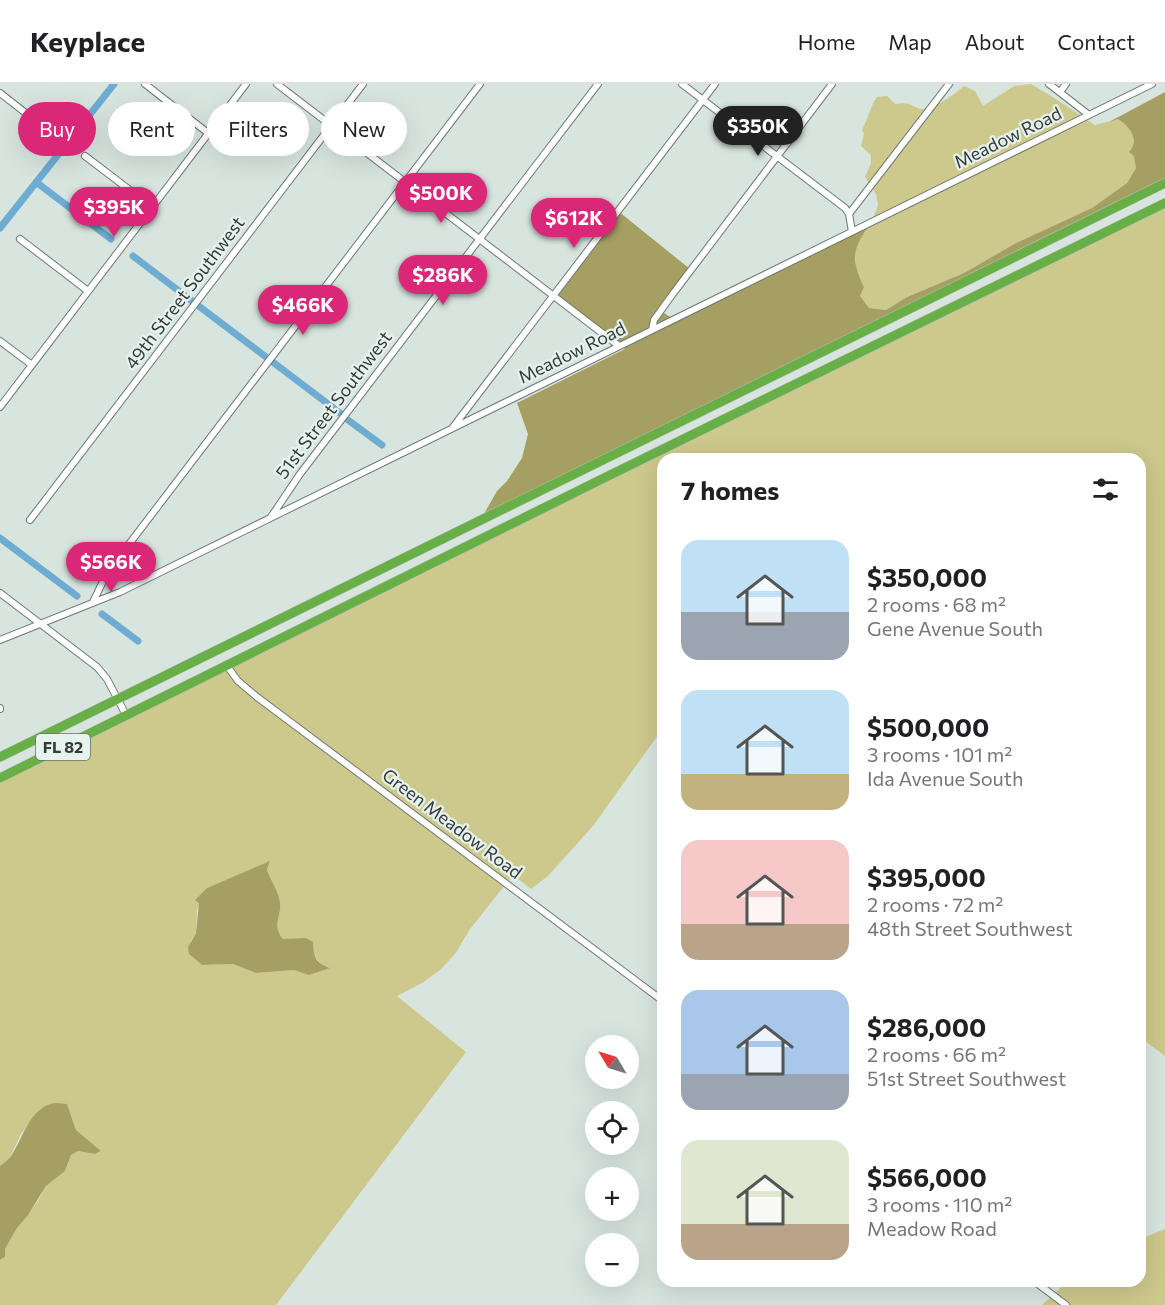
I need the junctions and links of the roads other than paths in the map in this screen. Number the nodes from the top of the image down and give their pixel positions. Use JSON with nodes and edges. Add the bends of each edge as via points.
{"nodes":[{"id":1,"x":145,"y":84,"type":"edge"},
{"id":2,"x":246,"y":84,"type":"edge"},
{"id":3,"x":277,"y":84,"type":"edge"},
{"id":4,"x":363,"y":84,"type":"edge"},
{"id":5,"x":480,"y":84,"type":"edge"},
{"id":6,"x":598,"y":84,"type":"edge"},
{"id":7,"x":682,"y":84,"type":"edge"},
{"id":8,"x":715,"y":84,"type":"edge"},
{"id":9,"x":832,"y":84,"type":"edge"},
{"id":10,"x":949,"y":84,"type":"edge"},
{"id":11,"x":1049,"y":84,"type":"edge"},
{"id":12,"x":1066,"y":84,"type":"edge"},
{"id":13,"x":1152,"y":84,"type":"edge"},
{"id":14,"x":1060,"y":92,"type":"junction"},
{"id":15,"x":0,"y":93,"type":"edge"},
{"id":16,"x":703,"y":100,"type":"junction"},
{"id":17,"x":232,"y":102,"type":"edge"},
{"id":18,"x":349,"y":102,"type":"edge"},
{"id":19,"x":18,"y":107,"type":"edge"},
{"id":20,"x":1089,"y":115,"type":"junction"},
{"id":21,"x":321,"y":118,"type":"edge"},
{"id":22,"x":207,"y":132,"type":"edge"},
{"id":23,"x":207,"y":134,"type":"edge"},
{"id":24,"x":321,"y":139,"type":"edge"},
{"id":25,"x":85,"y":156,"type":"dead end"},
{"id":26,"x":371,"y":156,"type":"edge"},
{"id":27,"x":776,"y":156,"type":"junction"},
{"id":28,"x":406,"y":182,"type":"junction"},
{"id":29,"x":1165,"y":183,"type":"edge"},
{"id":30,"x":1165,"y":202,"type":"edge"},
{"id":31,"x":152,"y":207,"type":"junction"},
{"id":32,"x":849,"y":214,"type":"junction"},
{"id":33,"x":852,"y":232,"type":"junction"},
{"id":34,"x":479,"y":238,"type":"junction"},
{"id":35,"x":20,"y":239,"type":"dead end"},
{"id":36,"x":88,"y":291,"type":"junction"},
{"id":37,"x":554,"y":295,"type":"junction"},
{"id":38,"x":916,"y":305,"type":"junction"},
{"id":39,"x":924,"y":321,"type":"junction"},
{"id":40,"x":652,"y":330,"type":"junction"},
{"id":41,"x":0,"y":341,"type":"edge"},
{"id":42,"x":619,"y":346,"type":"junction"},
{"id":43,"x":32,"y":365,"type":"junction"},
{"id":44,"x":0,"y":406,"type":"edge"},
{"id":45,"x":451,"y":429,"type":"junction"},
{"id":46,"x":271,"y":517,"type":"junction"},
{"id":47,"x":30,"y":520,"type":"dead end"},
{"id":48,"x":0,"y":593,"type":"edge"},
{"id":49,"x":93,"y":603,"type":"junction"},
{"id":50,"x":41,"y":624,"type":"junction"},
{"id":51,"x":0,"y":640,"type":"edge"},
{"id":52,"x":227,"y":666,"type":"junction"},
{"id":53,"x":117,"y":698,"type":"junction"},
{"id":54,"x":126,"y":715,"type":"junction"},
{"id":55,"x":0,"y":757,"type":"edge"},
{"id":56,"x":0,"y":778,"type":"edge"},
{"id":57,"x":657,"y":997,"type":"edge"},
{"id":58,"x":1042,"y":1287,"type":"edge"},
{"id":59,"x":1066,"y":1305,"type":"edge"}],
"edges":[{"from":1,"to":22,"type":"street"},
{"from":2,"to":17,"type":"street"},
{"from":3,"to":21,"type":"street"},
{"from":4,"to":18,"type":"street","name":"49th Street Southwest"},
{"from":5,"to":28,"type":"street"},
{"from":6,"to":34,"type":"street","name":"51st Street Southwest"},
{"from":7,"to":16,"type":"street"},
{"from":8,"to":16,"type":"street"},
{"from":9,"to":27,"type":"street"},
{"from":10,"to":32,"type":"street"},
{"from":11,"to":14,"type":"street"},
{"from":12,"to":14,"type":"street"},
{"from":13,"to":20,"type":"street","name":"Meadow Road"},
{"from":14,"to":20,"type":"street"},
{"from":15,"to":19,"type":"street"},
{"from":16,"to":27,"type":"street"},
{"from":16,"to":37,"type":"street"},
{"from":20,"to":33,"type":"street","name":"Meadow Road"},
{"from":23,"to":31,"type":"street"},
{"from":24,"to":47,"type":"street","name":"49th Street Southwest"},
{"from":25,"to":31,"type":"street"},
{"from":26,"to":28,"type":"street"},
{"from":27,"to":32,"type":"street"},
{"from":27,"to":40,"type":"street","via":[[664,304]]},
{"from":28,"to":34,"type":"street"},
{"from":28,"to":49,"type":"street","via":[[107,573]]},
{"from":29,"to":38,"type":"highway","number":"FL 82"},
{"from":30,"to":39,"type":"highway","number":"FL 82"},
{"from":31,"to":36,"type":"street"},
{"from":32,"to":33,"type":"street"},
{"from":33,"to":40,"type":"street","name":"Meadow Road"},
{"from":34,"to":37,"type":"street"},
{"from":34,"to":46,"type":"street","name":"51st Street Southwest"},
{"from":35,"to":36,"type":"street"},
{"from":36,"to":43,"type":"street"},
{"from":37,"to":42,"type":"street"},
{"from":37,"to":45,"type":"street"},
{"from":38,"to":39,"type":"highway"},
{"from":38,"to":53,"type":"highway","number":"FL 82"},
{"from":39,"to":52,"type":"highway","number":"FL 82"},
{"from":40,"to":42,"type":"street","name":"Meadow Road"},
{"from":41,"to":43,"type":"street"},
{"from":42,"to":45,"type":"street","name":"Meadow Road"},
{"from":43,"to":44,"type":"street"},
{"from":45,"to":46,"type":"street","name":"Meadow Road"},
{"from":46,"to":49,"type":"street","name":"Meadow Road"},
{"from":48,"to":50,"type":"street"},
{"from":49,"to":50,"type":"street","name":"Meadow Road"},
{"from":50,"to":51,"type":"street","name":"Meadow Road"},
{"from":50,"to":53,"type":"street","via":[[96,667]]},
{"from":52,"to":54,"type":"highway","number":"FL 82"},
{"from":52,"to":57,"type":"street","name":"Green Meadow Road","via":[[257,697]]},
{"from":53,"to":54,"type":"street"},
{"from":53,"to":55,"type":"highway","number":"FL 82"},
{"from":54,"to":56,"type":"highway","number":"FL 82"},
{"from":58,"to":59,"type":"street"}]}
